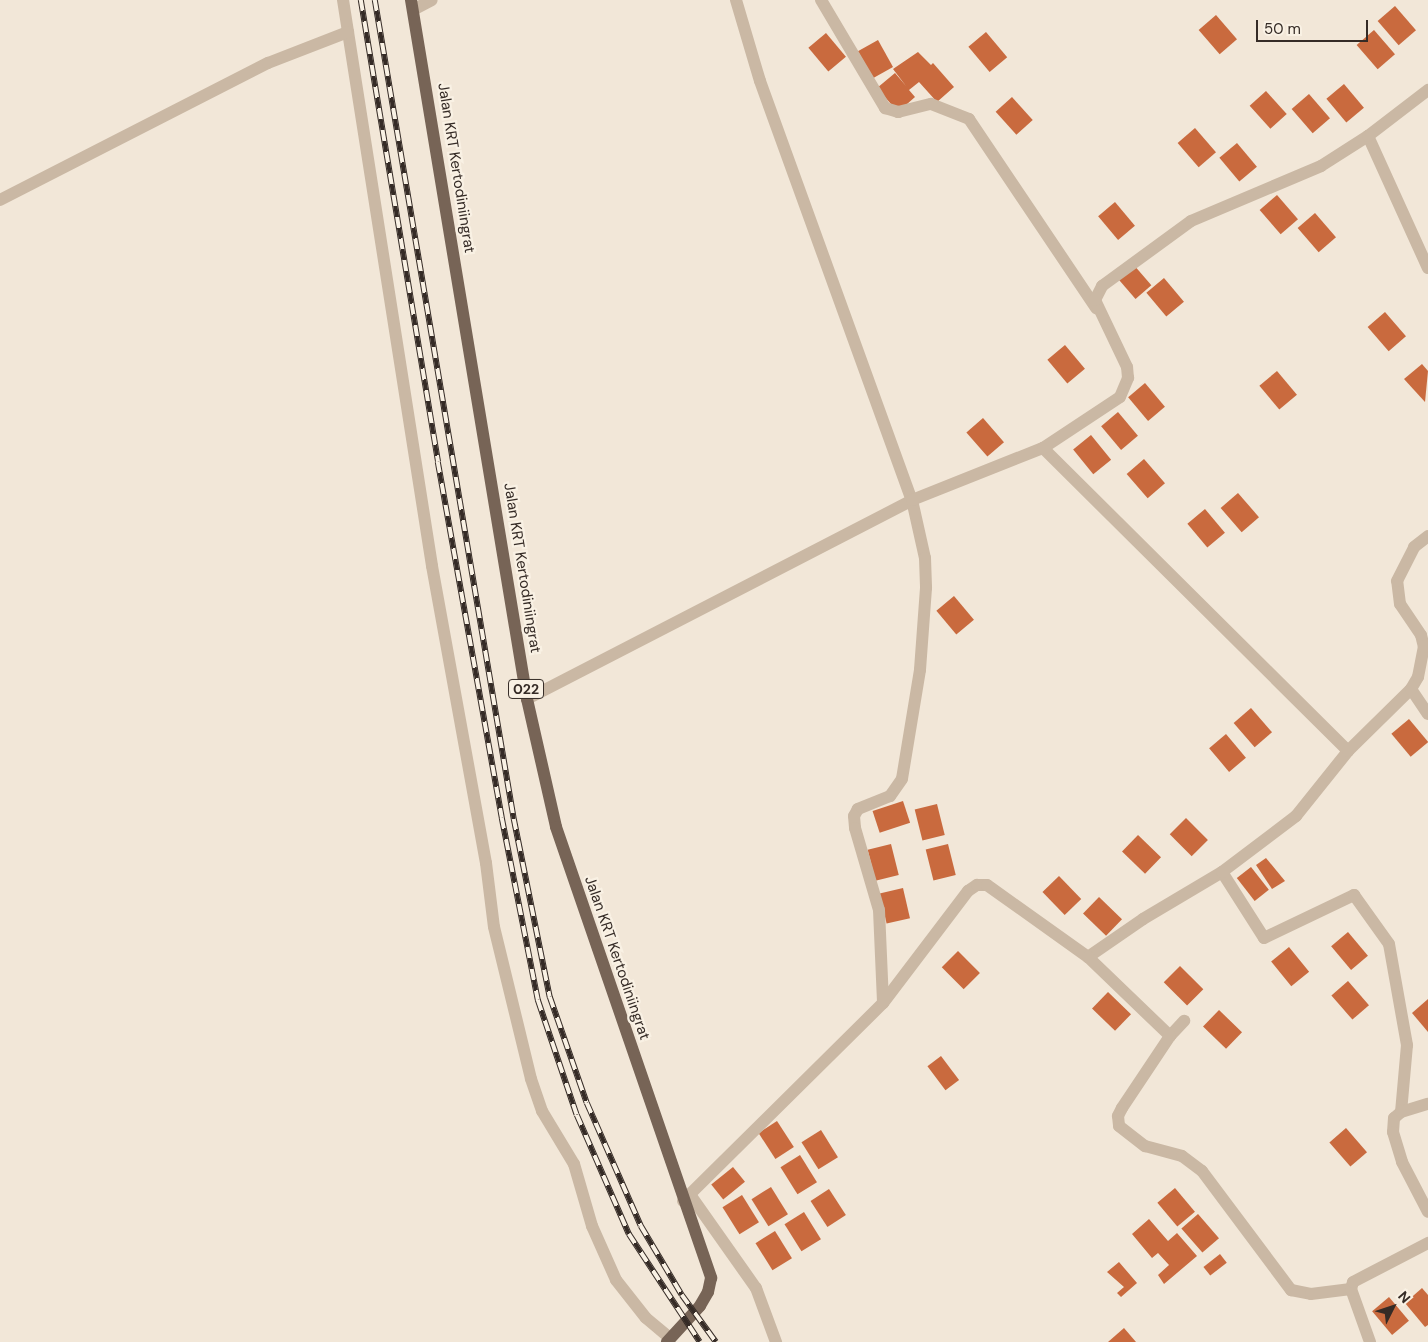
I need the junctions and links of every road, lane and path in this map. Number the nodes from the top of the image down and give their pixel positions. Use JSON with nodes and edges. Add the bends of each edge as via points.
{"nodes":[{"id":1,"x":342,"y":0,"type":"edge"},
{"id":2,"x":432,"y":0,"type":"edge"},
{"id":3,"x":736,"y":0,"type":"edge"},
{"id":4,"x":821,"y":0,"type":"edge"},
{"id":5,"x":412,"y":5,"type":"edge"},
{"id":6,"x":348,"y":32,"type":"junction"},
{"id":7,"x":1428,"y":90,"type":"edge"},
{"id":8,"x":1368,"y":136,"type":"junction"},
{"id":9,"x":0,"y":200,"type":"edge"},
{"id":10,"x":1428,"y":268,"type":"edge"},
{"id":11,"x":1099,"y":313,"type":"junction"},
{"id":12,"x":1043,"y":448,"type":"junction"},
{"id":13,"x":912,"y":500,"type":"junction"},
{"id":14,"x":1428,"y":536,"type":"edge"},
{"id":15,"x":1411,"y":689,"type":"junction"},
{"id":16,"x":527,"y":699,"type":"junction"},
{"id":17,"x":1428,"y":714,"type":"edge"},
{"id":18,"x":1348,"y":751,"type":"junction"},
{"id":19,"x":1222,"y":872,"type":"junction"},
{"id":20,"x":1088,"y":957,"type":"junction"},
{"id":21,"x":883,"y":1003,"type":"junction"},
{"id":22,"x":1184,"y":1020,"type":"dead end"},
{"id":23,"x":1170,"y":1036,"type":"junction"},
{"id":24,"x":1428,"y":1104,"type":"edge"},
{"id":25,"x":1401,"y":1112,"type":"junction"},
{"id":26,"x":687,"y":1198,"type":"junction"},
{"id":27,"x":1428,"y":1212,"type":"edge"},
{"id":28,"x":1428,"y":1243,"type":"edge"},
{"id":29,"x":1351,"y":1289,"type":"junction"},
{"id":30,"x":669,"y":1340,"type":"edge"},
{"id":31,"x":776,"y":1342,"type":"edge"},
{"id":32,"x":1370,"y":1342,"type":"edge"}],
"edges":[{"from":1,"to":6,"type":"street"},
{"from":2,"to":5,"type":"street"},
{"from":3,"to":13,"type":"street","via":[[760,81]]},
{"from":4,"to":11,"type":"street","via":[[885,108],[898,112],[931,104],[969,118]]},
{"from":5,"to":16,"type":"main road","name":"Jalan KRT Kertodiniingrat","number":"022"},
{"from":6,"to":9,"type":"street","via":[[268,63]]},
{"from":6,"to":30,"type":"street","via":[[432,566],[486,863],[494,927],[531,1079],[542,1111],[574,1164],[592,1226],[616,1280],[646,1318]]},
{"from":7,"to":8,"type":"street"},
{"from":8,"to":10,"type":"street"},
{"from":8,"to":11,"type":"street","via":[[1321,166],[1192,221],[1102,286],[1095,300]]},
{"from":11,"to":12,"type":"street","via":[[1124,357],[1128,378],[1125,387],[1120,397]]},
{"from":12,"to":13,"type":"street"},
{"from":12,"to":18,"type":"street"},
{"from":13,"to":16,"type":"street"},
{"from":13,"to":21,"type":"street","via":[[927,574],[920,670],[908,748],[902,779],[895,791],[858,809],[854,816],[879,910]]},
{"from":14,"to":15,"type":"street","via":[[1414,548],[1396,581],[1400,604],[1421,635],[1424,647],[1418,677]]},
{"from":15,"to":17,"type":"street"},
{"from":15,"to":18,"type":"street"},
{"from":16,"to":26,"type":"main road","name":"Jalan KRT Kertodiniingrat","number":"022","via":[[556,827]]},
{"from":18,"to":19,"type":"street","via":[[1296,816]]},
{"from":19,"to":20,"type":"street","via":[[1143,919]]},
{"from":19,"to":25,"type":"street","via":[[1264,938],[1354,895],[1389,944],[1407,1045]]},
{"from":20,"to":21,"type":"street","via":[[998,892],[987,885],[977,885],[958,902]]},
{"from":20,"to":23,"type":"street"},
{"from":21,"to":26,"type":"street"},
{"from":22,"to":23,"type":"street"},
{"from":23,"to":29,"type":"street","via":[[1122,1108],[1118,1116],[1119,1126],[1145,1146],[1182,1156],[1202,1171],[1290,1290],[1311,1294]]},
{"from":24,"to":25,"type":"street"},
{"from":25,"to":27,"type":"street","via":[[1393,1123],[1396,1150]]},
{"from":26,"to":30,"type":"main road","name":"Jalan KRT Kertodiniingrat","number":"022","via":[[711,1278],[700,1306]]},
{"from":26,"to":31,"type":"street","via":[[756,1288]]},
{"from":28,"to":29,"type":"street","via":[[1357,1279]]},
{"from":29,"to":32,"type":"street"}]}
